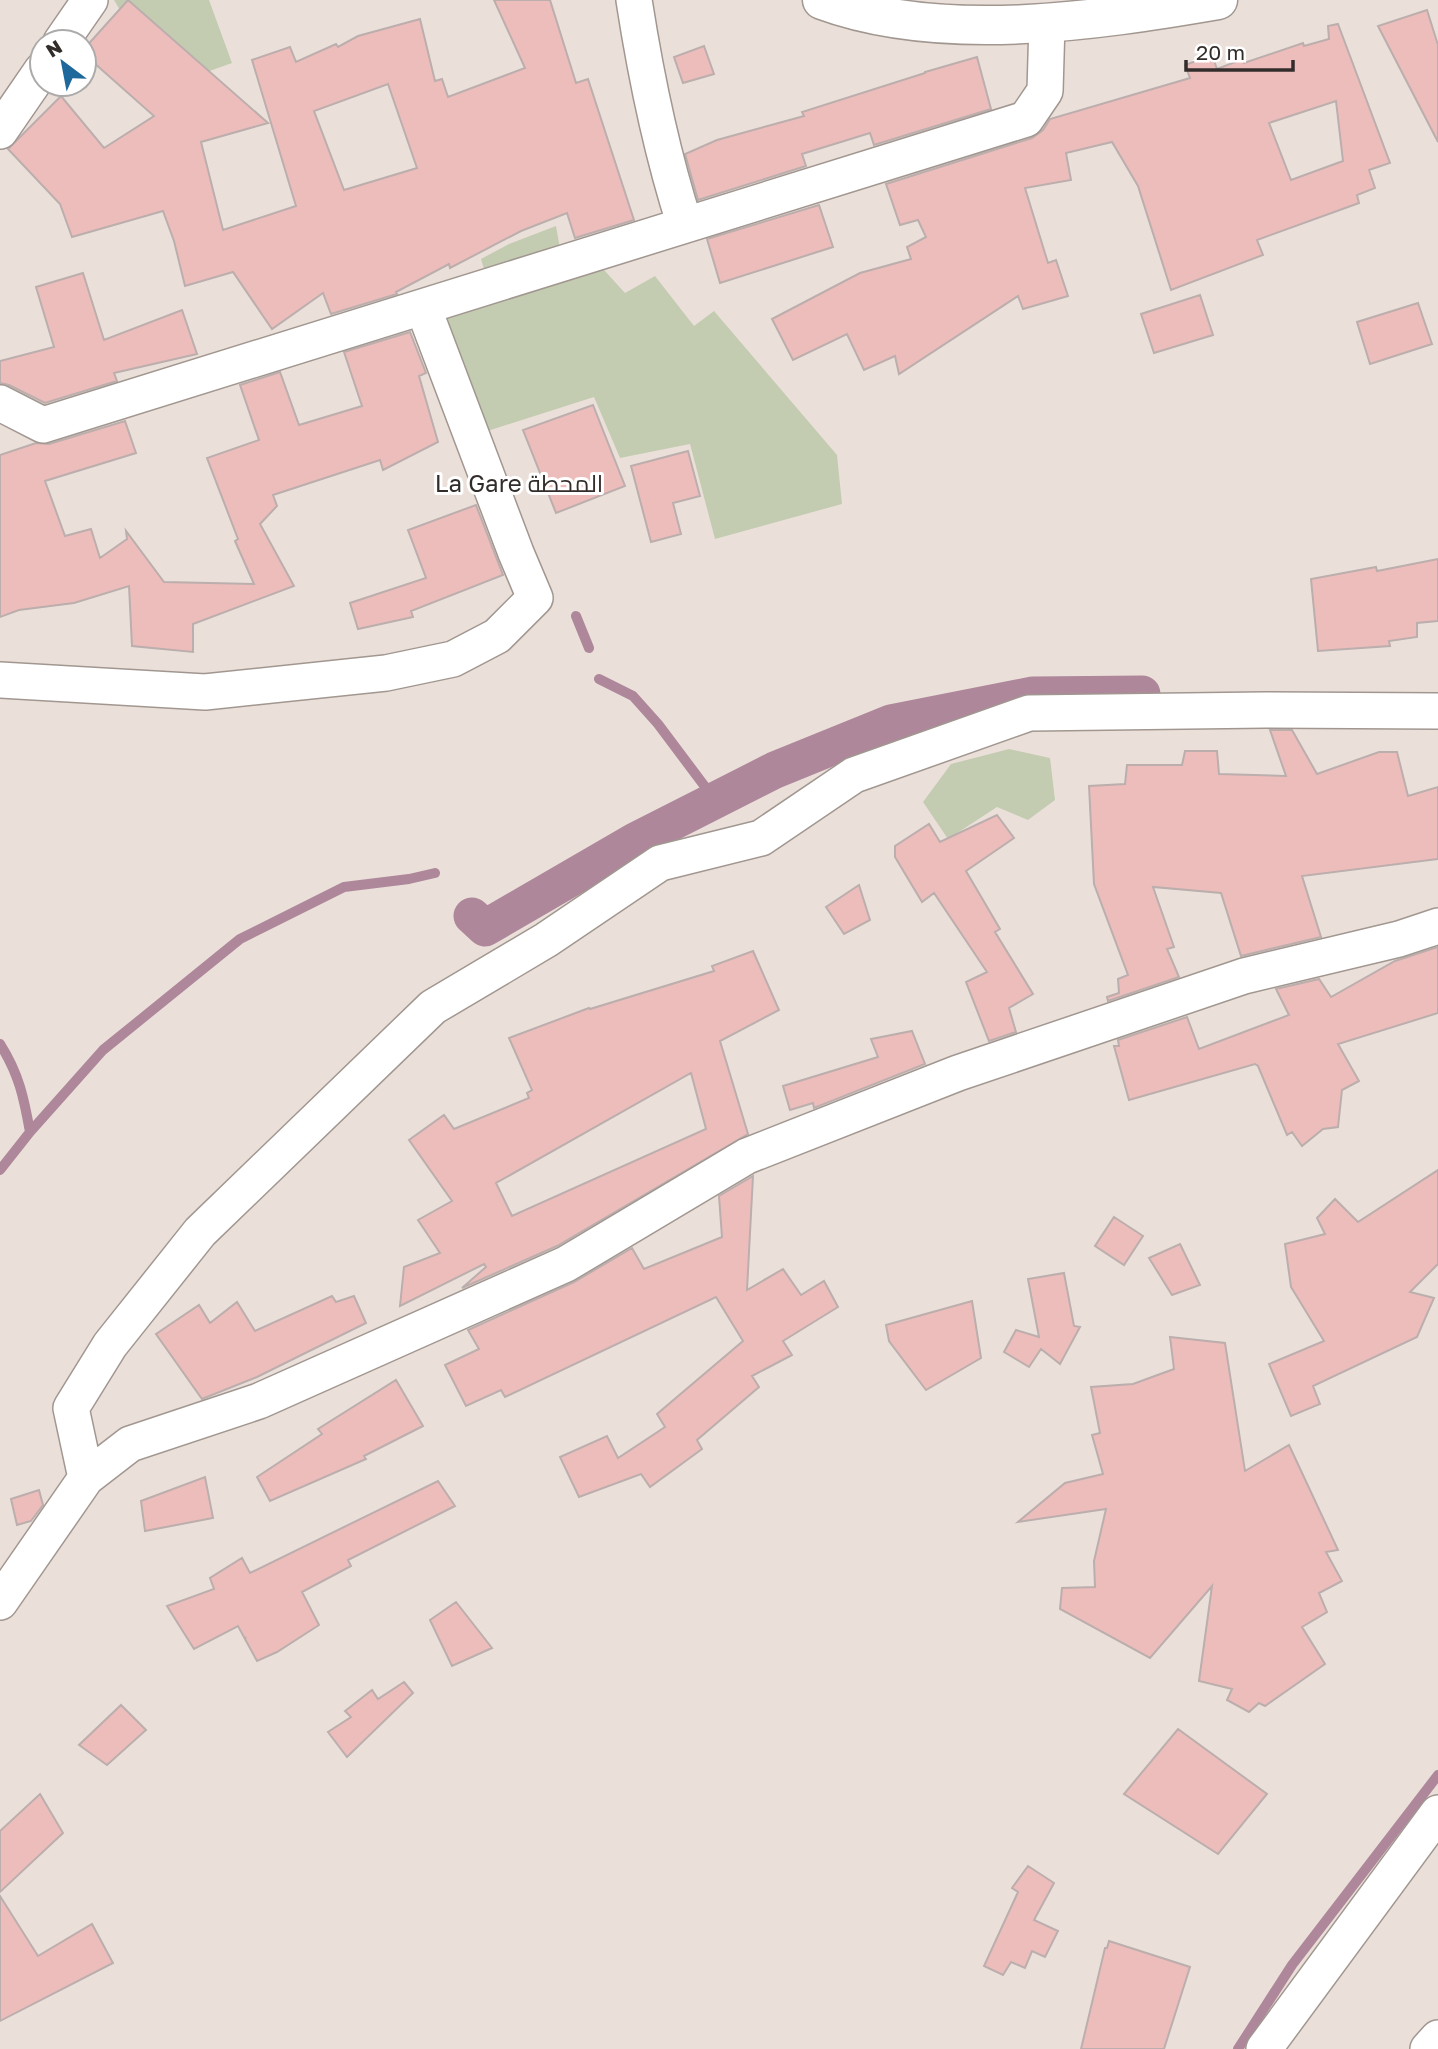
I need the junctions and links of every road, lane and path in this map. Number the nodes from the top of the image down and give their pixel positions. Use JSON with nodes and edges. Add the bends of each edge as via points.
{"nodes":[{"id":1,"x":90,"y":0,"type":"edge"},
{"id":2,"x":634,"y":0,"type":"edge"},
{"id":3,"x":822,"y":0,"type":"edge"},
{"id":4,"x":1218,"y":0,"type":"edge"},
{"id":5,"x":1047,"y":23,"type":"junction"},
{"id":6,"x":71,"y":28,"type":"edge"},
{"id":7,"x":28,"y":90,"type":"edge"},
{"id":8,"x":0,"y":131,"type":"edge"},
{"id":9,"x":685,"y":225,"type":"junction"},
{"id":10,"x":423,"y":307,"type":"junction"},
{"id":11,"x":0,"y":403,"type":"edge"},
{"id":12,"x":0,"y":680,"type":"edge"},
{"id":13,"x":1438,"y":711,"type":"edge"},
{"id":14,"x":1438,"y":926,"type":"edge"},
{"id":15,"x":86,"y":1478,"type":"junction"},
{"id":16,"x":0,"y":1602,"type":"edge"},
{"id":17,"x":1438,"y":1813,"type":"edge"},
{"id":18,"x":1438,"y":2038,"type":"edge"},
{"id":19,"x":1264,"y":2049,"type":"edge"},
{"id":20,"x":1428,"y":2049,"type":"edge"}],
"edges":[{"from":1,"to":6,"type":"street"},
{"from":2,"to":9,"type":"street","via":[[648,89]]},
{"from":3,"to":5,"type":"main road","via":[[891,17],[947,23]]},
{"from":4,"to":5,"type":"main road"},
{"from":5,"to":9,"type":"street","via":[[1045,91],[1026,119]]},
{"from":7,"to":8,"type":"street"},
{"from":9,"to":10,"type":"street"},
{"from":10,"to":11,"type":"street","via":[[43,425]]},
{"from":10,"to":12,"type":"street","via":[[534,598],[497,636],[453,659],[386,673],[205,692]]},
{"from":13,"to":15,"type":"street","via":[[1029,713],[854,775],[761,838],[660,863],[546,940],[433,1007],[200,1232],[110,1345],[71,1408]]},
{"from":14,"to":15,"type":"street","via":[[1231,980],[972,1067],[747,1156],[566,1264],[259,1401],[130,1444]]},
{"from":15,"to":16,"type":"street"},
{"from":17,"to":19,"type":"street"},
{"from":18,"to":20,"type":"street"}]}
